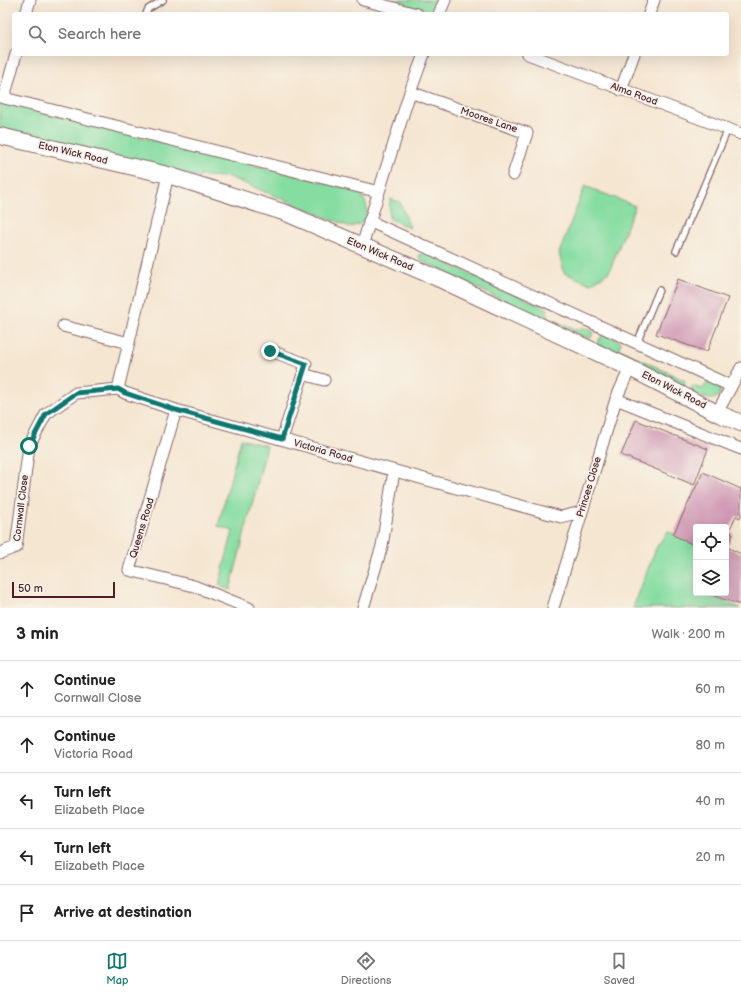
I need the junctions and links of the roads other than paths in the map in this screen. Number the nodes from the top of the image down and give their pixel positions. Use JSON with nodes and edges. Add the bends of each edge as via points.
{"nodes":[{"id":1,"x":30,"y":0,"type":"edge"},
{"id":2,"x":164,"y":0,"type":"edge"},
{"id":3,"x":363,"y":0,"type":"edge"},
{"id":4,"x":444,"y":0,"type":"edge"},
{"id":5,"x":654,"y":0,"type":"edge"},
{"id":6,"x":27,"y":12,"type":"edge"},
{"id":7,"x":147,"y":12,"type":"edge"},
{"id":8,"x":409,"y":12,"type":"edge"},
{"id":9,"x":440,"y":12,"type":"edge"},
{"id":10,"x":650,"y":12,"type":"edge"},
{"id":11,"x":15,"y":56,"type":"edge"},
{"id":12,"x":423,"y":56,"type":"edge"},
{"id":13,"x":533,"y":56,"type":"edge"},
{"id":14,"x":633,"y":56,"type":"edge"},
{"id":15,"x":621,"y":90,"type":"junction"},
{"id":16,"x":410,"y":92,"type":"junction"},
{"id":17,"x":2,"y":98,"type":"edge"},
{"id":18,"x":728,"y":129,"type":"junction"},
{"id":19,"x":741,"y":134,"type":"edge"},
{"id":20,"x":0,"y":136,"type":"edge"},
{"id":21,"x":168,"y":175,"type":"junction"},
{"id":22,"x":513,"y":175,"type":"dead end"},
{"id":23,"x":379,"y":192,"type":"junction"},
{"id":24,"x":369,"y":221,"type":"junction"},
{"id":25,"x":362,"y":246,"type":"junction"},
{"id":26,"x":676,"y":251,"type":"dead end"},
{"id":27,"x":659,"y":290,"type":"dead end"},
{"id":28,"x":63,"y":326,"type":"dead end"},
{"id":29,"x":129,"y":343,"type":"junction"},
{"id":30,"x":637,"y":343,"type":"junction"},
{"id":31,"x":270,"y":351,"type":"dead end"},
{"id":32,"x":630,"y":368,"type":"junction"},
{"id":33,"x":741,"y":368,"type":"edge"},
{"id":34,"x":303,"y":374,"type":"junction"},
{"id":35,"x":324,"y":380,"type":"dead end"},
{"id":36,"x":731,"y":386,"type":"junction"},
{"id":37,"x":118,"y":389,"type":"junction"},
{"id":38,"x":616,"y":399,"type":"junction"},
{"id":39,"x":176,"y":410,"type":"junction"},
{"id":40,"x":717,"y":413,"type":"junction"},
{"id":41,"x":741,"y":423,"type":"edge"},
{"id":42,"x":282,"y":439,"type":"junction"},
{"id":43,"x":741,"y":449,"type":"edge"},
{"id":44,"x":394,"y":471,"type":"junction"},
{"id":45,"x":581,"y":512,"type":"junction"},
{"id":46,"x":0,"y":554,"type":"edge"},
{"id":47,"x":249,"y":608,"type":"edge"},
{"id":48,"x":363,"y":608,"type":"edge"},
{"id":49,"x":553,"y":608,"type":"edge"}],
"edges":[{"from":1,"to":6,"type":"street"},
{"from":2,"to":7,"type":"lane"},
{"from":3,"to":8,"type":"street"},
{"from":4,"to":9,"type":"street"},
{"from":5,"to":10,"type":"street"},
{"from":11,"to":17,"type":"street"},
{"from":12,"to":16,"type":"street"},
{"from":13,"to":15,"type":"street","name":"Alma Road"},
{"from":14,"to":15,"type":"street"},
{"from":15,"to":18,"type":"street","name":"Alma Road"},
{"from":16,"to":22,"type":"street","name":"Moores Lane","via":[[527,133]]},
{"from":16,"to":23,"type":"street"},
{"from":17,"to":23,"type":"street"},
{"from":18,"to":19,"type":"street","name":"Alma Road"},
{"from":18,"to":26,"type":"lane"},
{"from":20,"to":21,"type":"main road","name":"Eton Wick Road"},
{"from":21,"to":25,"type":"main road","name":"Eton Wick Road","via":[[286,213]]},
{"from":21,"to":29,"type":"street"},
{"from":23,"to":24,"type":"street"},
{"from":24,"to":25,"type":"street"},
{"from":24,"to":30,"type":"street"},
{"from":25,"to":32,"type":"main road","name":"Eton Wick Road","via":[[444,281]]},
{"from":27,"to":30,"type":"lane"},
{"from":28,"to":29,"type":"street"},
{"from":29,"to":37,"type":"street"},
{"from":30,"to":36,"type":"street"},
{"from":31,"to":34,"type":"street","via":[[306,364]]},
{"from":32,"to":38,"type":"street","name":"Princes Close"},
{"from":32,"to":40,"type":"main road","name":"Eton Wick Road"},
{"from":33,"to":36,"type":"street"},
{"from":34,"to":35,"type":"street"},
{"from":34,"to":42,"type":"street"},
{"from":36,"to":40,"type":"street"},
{"from":37,"to":39,"type":"street","name":"Victoria Road"},
{"from":37,"to":46,"type":"street","name":"Cornwall Close","via":[[76,393],[46,414],[29,446],[16,547]]},
{"from":38,"to":43,"type":"street"},
{"from":38,"to":45,"type":"street","name":"Princes Close"},
{"from":39,"to":42,"type":"street","name":"Victoria Road"},
{"from":39,"to":47,"type":"street","name":"Queens Road","via":[[129,570],[194,586]]},
{"from":40,"to":41,"type":"main road","name":"Eton Wick Road"},
{"from":42,"to":44,"type":"street","name":"Victoria Road"},
{"from":44,"to":45,"type":"street","name":"Victoria Road","via":[[561,517]]},
{"from":44,"to":48,"type":"street","via":[[382,546]]},
{"from":45,"to":49,"type":"street","name":"Princes Close"}]}
